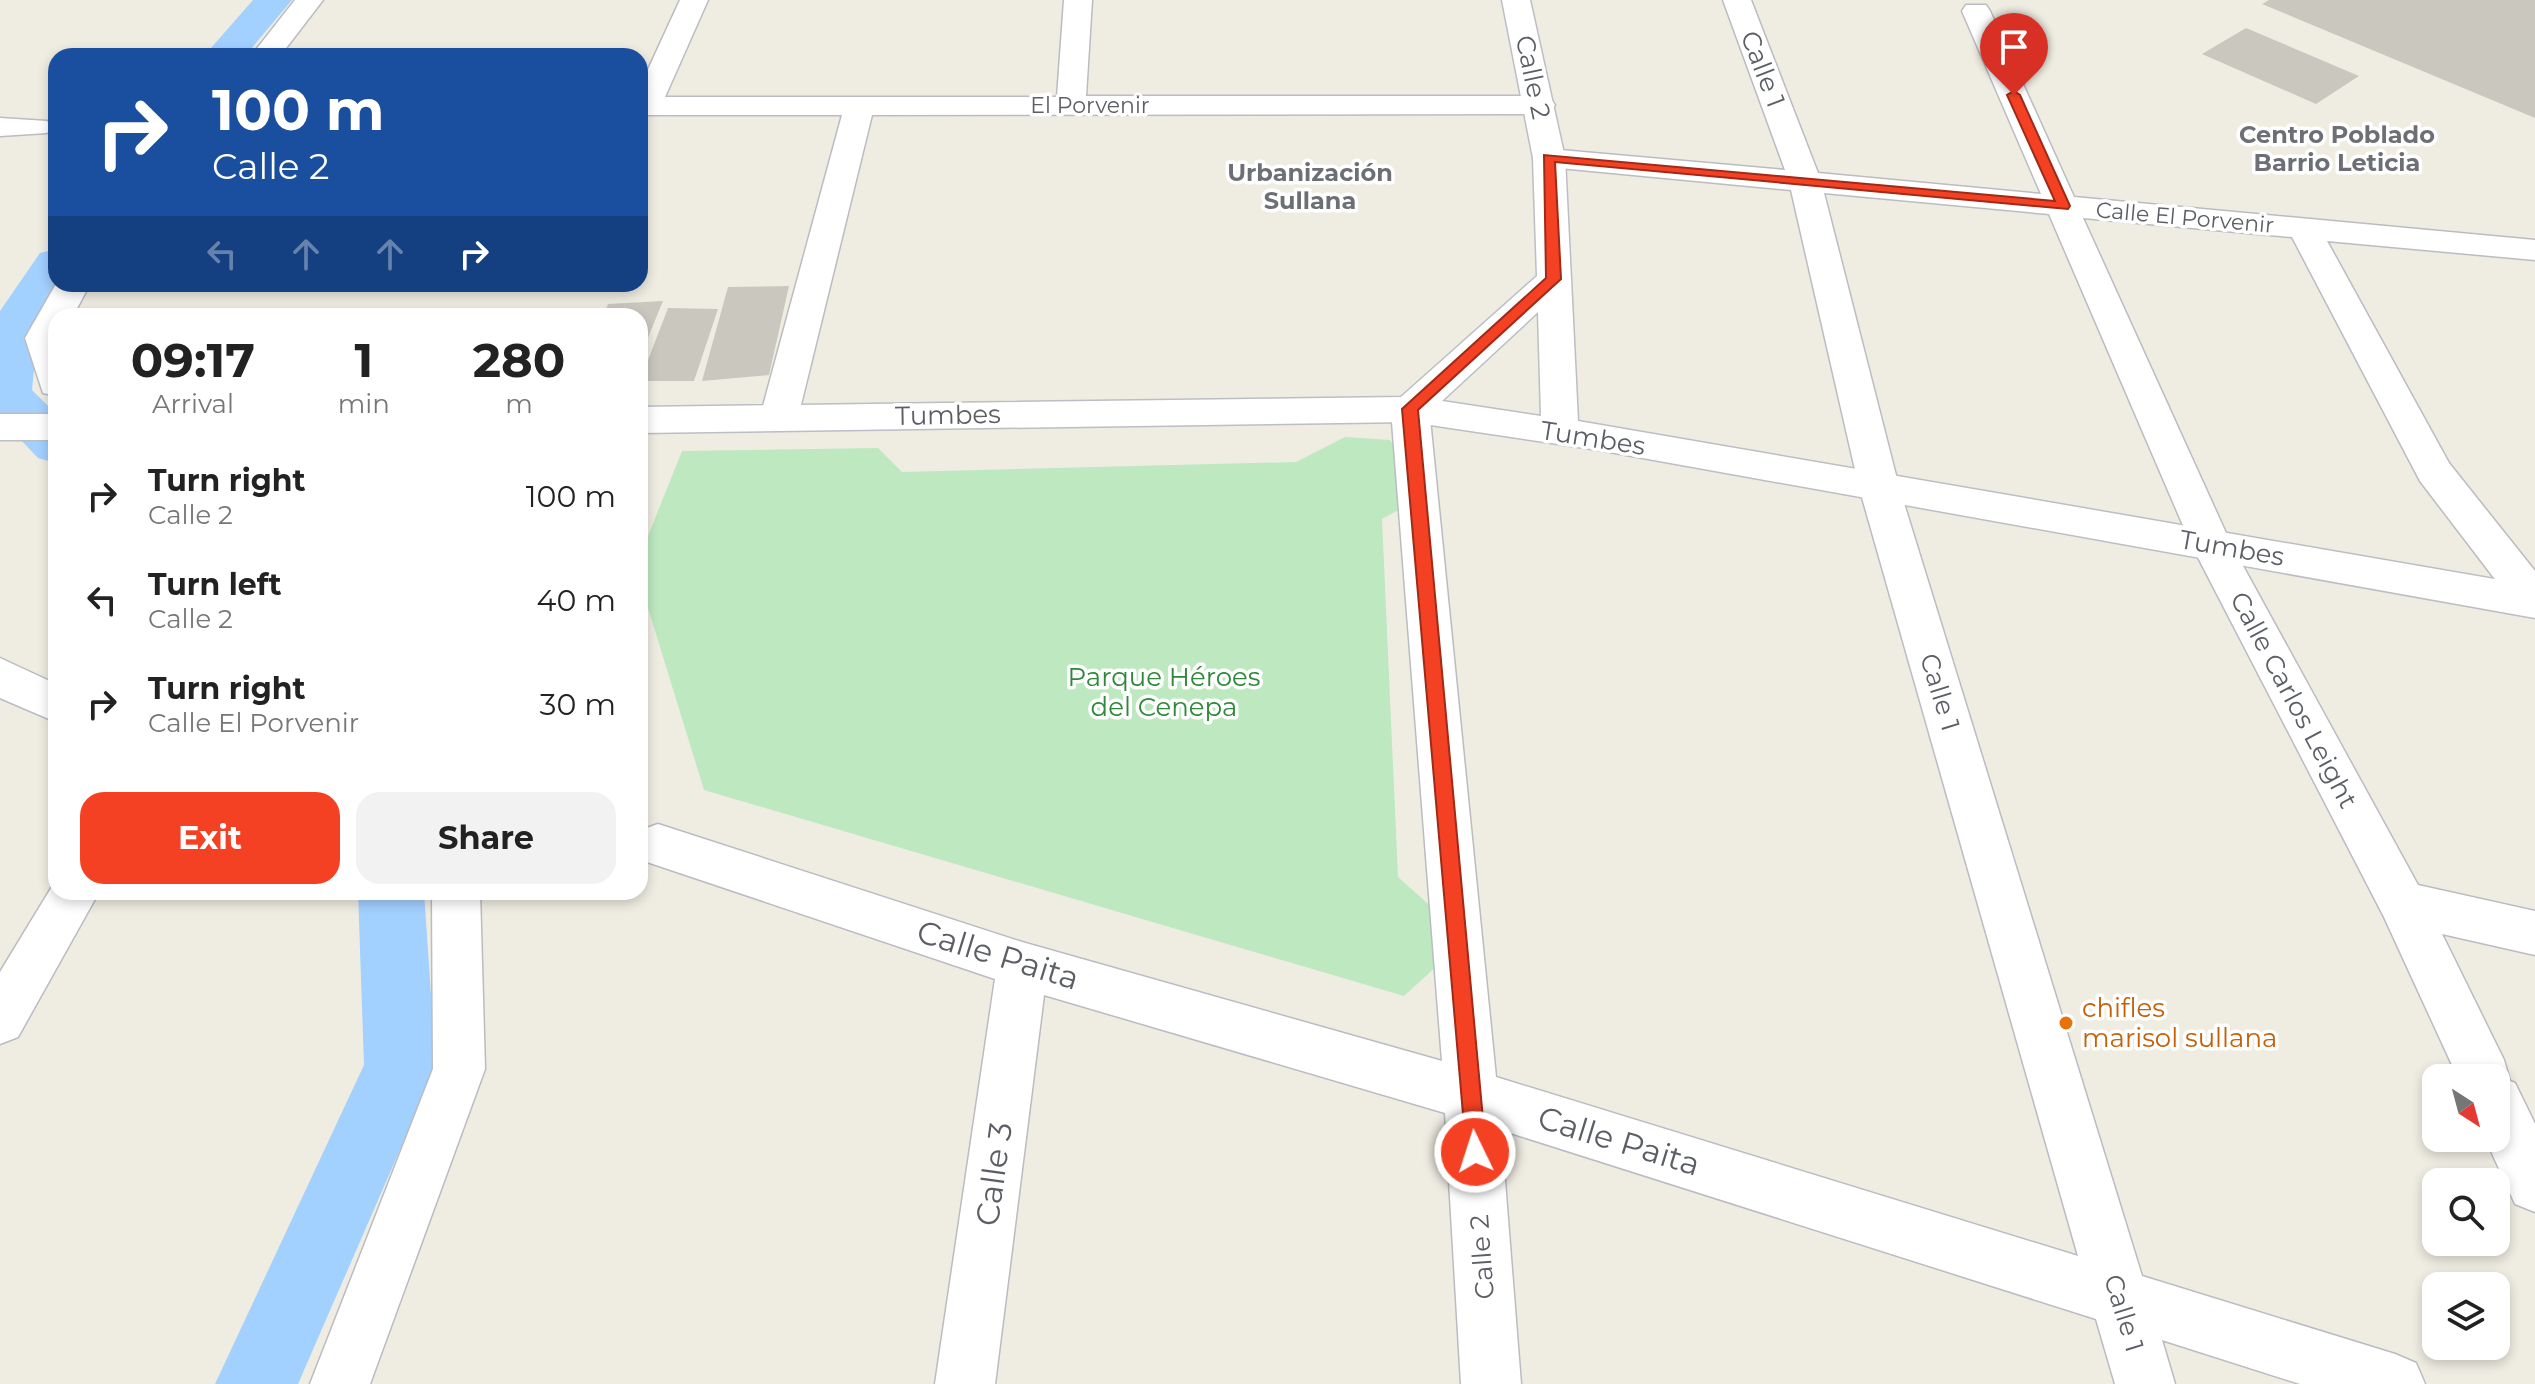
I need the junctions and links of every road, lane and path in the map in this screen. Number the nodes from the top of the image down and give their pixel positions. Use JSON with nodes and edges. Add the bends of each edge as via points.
{"nodes":[{"id":1,"x":309,"y":0,"type":"edge"},
{"id":2,"x":694,"y":0,"type":"edge"},
{"id":3,"x":1078,"y":0,"type":"edge"},
{"id":4,"x":1516,"y":0,"type":"edge"},
{"id":5,"x":1737,"y":0,"type":"edge"},
{"id":6,"x":1976,"y":11,"type":"dead end"},
{"id":7,"x":271,"y":48,"type":"edge"},
{"id":8,"x":648,"y":96,"type":"edge"},
{"id":9,"x":1071,"y":104,"type":"junction"},
{"id":10,"x":1540,"y":105,"type":"junction"},
{"id":11,"x":648,"y":106,"type":"edge"},
{"id":12,"x":859,"y":106,"type":"junction"},
{"id":13,"x":0,"y":127,"type":"edge"},
{"id":14,"x":36,"y":127,"type":"dead end"},
{"id":15,"x":1549,"y":158,"type":"junction"},
{"id":16,"x":1805,"y":182,"type":"junction"},
{"id":17,"x":2063,"y":206,"type":"junction"},
{"id":18,"x":2304,"y":228,"type":"junction"},
{"id":19,"x":2535,"y":250,"type":"edge"},
{"id":20,"x":1554,"y":279,"type":"junction"},
{"id":21,"x":48,"y":329,"type":"edge"},
{"id":22,"x":48,"y":356,"type":"edge"},
{"id":23,"x":1410,"y":409,"type":"junction"},
{"id":24,"x":779,"y":417,"type":"junction"},
{"id":25,"x":648,"y":420,"type":"edge"},
{"id":26,"x":0,"y":427,"type":"edge"},
{"id":27,"x":48,"y":427,"type":"edge"},
{"id":28,"x":1560,"y":433,"type":"junction"},
{"id":29,"x":1879,"y":487,"type":"junction"},
{"id":30,"x":2211,"y":544,"type":"junction"},
{"id":31,"x":2535,"y":601,"type":"edge"},
{"id":32,"x":5,"y":688,"type":"edge"},
{"id":33,"x":48,"y":701,"type":"edge"},
{"id":34,"x":658,"y":845,"type":"dead end"},
{"id":35,"x":70,"y":900,"type":"edge"},
{"id":36,"x":456,"y":900,"type":"edge"},
{"id":37,"x":2402,"y":903,"type":"junction"},
{"id":38,"x":2535,"y":933,"type":"edge"},
{"id":39,"x":1022,"y":965,"type":"junction"},
{"id":40,"x":0,"y":1020,"type":"edge"},
{"id":41,"x":2478,"y":1064,"type":"edge"},
{"id":42,"x":1471,"y":1095,"type":"junction"},
{"id":43,"x":2510,"y":1131,"type":"edge"},
{"id":44,"x":2535,"y":1184,"type":"edge"},
{"id":45,"x":2120,"y":1298,"type":"junction"},
{"id":46,"x":340,"y":1384,"type":"edge"},
{"id":47,"x":965,"y":1384,"type":"edge"},
{"id":48,"x":1491,"y":1384,"type":"edge"},
{"id":49,"x":2145,"y":1384,"type":"edge"},
{"id":50,"x":2395,"y":1384,"type":"edge"}],
"edges":[{"from":1,"to":7,"type":"street"},
{"from":2,"to":8,"type":"street"},
{"from":3,"to":9,"type":"street"},
{"from":4,"to":10,"type":"street","name":"Calle 2"},
{"from":5,"to":16,"type":"street","name":"Calle 1"},
{"from":6,"to":17,"type":"street","name":"Calle Carlos Leight"},
{"from":9,"to":10,"type":"street","name":"El Porvenir"},
{"from":9,"to":12,"type":"street","name":"El Porvenir"},
{"from":10,"to":15,"type":"street","name":"Calle 2"},
{"from":11,"to":12,"type":"street","name":"El Porvenir"},
{"from":12,"to":24,"type":"street"},
{"from":13,"to":14,"type":"street"},
{"from":15,"to":16,"type":"street","name":"Calle El Porvenir"},
{"from":15,"to":20,"type":"street","name":"Calle 2"},
{"from":16,"to":17,"type":"street","name":"Calle El Porvenir"},
{"from":16,"to":29,"type":"street","name":"Calle 1"},
{"from":17,"to":18,"type":"street","name":"Calle El Porvenir"},
{"from":17,"to":30,"type":"street","name":"Calle Carlos Leight"},
{"from":18,"to":19,"type":"street","name":"Calle El Porvenir"},
{"from":18,"to":31,"type":"street","via":[[2434,471]]},
{"from":20,"to":23,"type":"street"},
{"from":20,"to":28,"type":"street","name":"Calle 2"},
{"from":21,"to":22,"type":"street","via":[[43,338]]},
{"from":23,"to":24,"type":"street","name":"Tumbes"},
{"from":23,"to":28,"type":"street","name":"Tumbes"},
{"from":23,"to":42,"type":"street","name":"Calle 2"},
{"from":24,"to":25,"type":"street","name":"Tumbes"},
{"from":26,"to":27,"type":"street"},
{"from":28,"to":29,"type":"street","name":"Tumbes"},
{"from":29,"to":30,"type":"street","name":"Tumbes"},
{"from":29,"to":45,"type":"street","name":"Calle 1"},
{"from":30,"to":31,"type":"street","name":"Tumbes"},
{"from":30,"to":37,"type":"street","name":"Calle Carlos Leight"},
{"from":32,"to":33,"type":"street"},
{"from":34,"to":39,"type":"street","name":"Calle Paita"},
{"from":35,"to":40,"type":"street"},
{"from":36,"to":46,"type":"street","via":[[459,1069]]},
{"from":37,"to":38,"type":"street"},
{"from":37,"to":41,"type":"street","name":"Calle Carlos Leight"},
{"from":39,"to":42,"type":"street","name":"Calle Paita"},
{"from":39,"to":47,"type":"street","name":"Calle 3"},
{"from":42,"to":45,"type":"street","name":"Calle Paita"},
{"from":42,"to":48,"type":"street","name":"Calle 2"},
{"from":43,"to":44,"type":"street"},
{"from":45,"to":49,"type":"street","name":"Calle 1"},
{"from":45,"to":50,"type":"street","name":"Calle Paita"}]}
